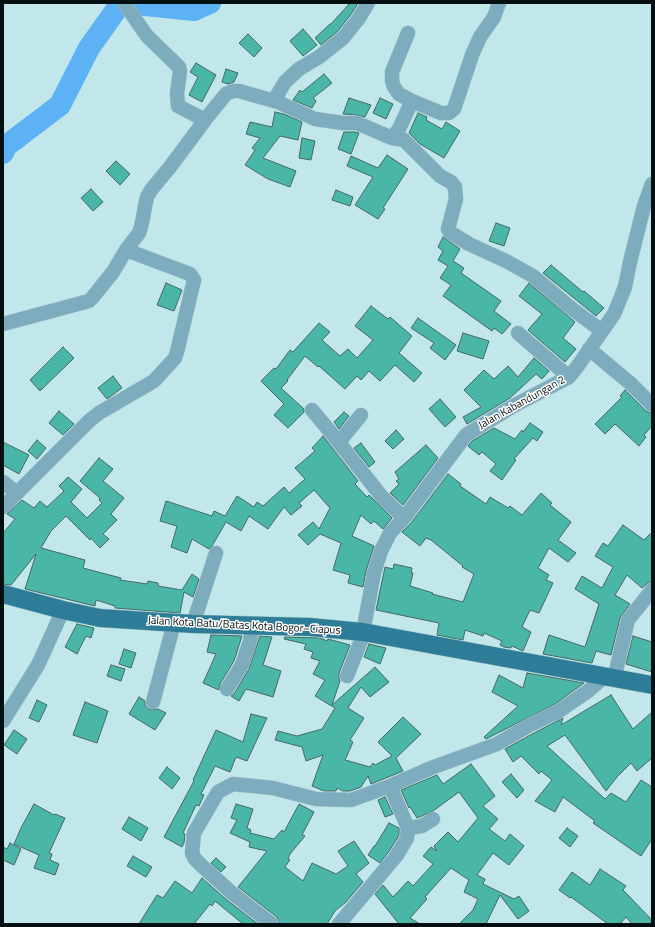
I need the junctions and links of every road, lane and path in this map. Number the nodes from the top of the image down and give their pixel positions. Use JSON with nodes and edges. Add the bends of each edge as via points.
{"nodes":[{"id":1,"x":368,"y":3,"type":"edge"},
{"id":2,"x":500,"y":3,"type":"edge"},
{"id":3,"x":125,"y":4,"type":"edge"},
{"id":4,"x":408,"y":33,"type":"dead end"},
{"id":5,"x":412,"y":101,"type":"junction"},
{"id":6,"x":278,"y":102,"type":"junction"},
{"id":7,"x":205,"y":120,"type":"junction"},
{"id":8,"x":392,"y":138,"type":"junction"},
{"id":9,"x":652,"y":184,"type":"edge"},
{"id":10,"x":126,"y":250,"type":"junction"},
{"id":11,"x":3,"y":324,"type":"edge"},
{"id":12,"x":602,"y":331,"type":"junction"},
{"id":13,"x":518,"y":333,"type":"dead end"},
{"id":14,"x":589,"y":349,"type":"junction"},
{"id":15,"x":569,"y":377,"type":"junction"},
{"id":16,"x":652,"y":405,"type":"edge"},
{"id":17,"x":312,"y":410,"type":"dead end"},
{"id":18,"x":361,"y":415,"type":"dead end"},
{"id":19,"x":339,"y":442,"type":"junction"},
{"id":20,"x":3,"y":482,"type":"edge"},
{"id":21,"x":17,"y":493,"type":"junction"},
{"id":22,"x":3,"y":507,"type":"edge"},
{"id":23,"x":404,"y":518,"type":"junction"},
{"id":24,"x":216,"y":554,"type":"dead end"},
{"id":25,"x":652,"y":590,"type":"edge"},
{"id":26,"x":3,"y":594,"type":"edge"},
{"id":27,"x":63,"y":610,"type":"junction"},
{"id":28,"x":174,"y":623,"type":"junction"},
{"id":29,"x":193,"y":624,"type":"junction"},
{"id":30,"x":253,"y":625,"type":"junction"},
{"id":31,"x":363,"y":632,"type":"junction"},
{"id":32,"x":347,"y":676,"type":"dead end"},
{"id":33,"x":609,"y":678,"type":"junction"},
{"id":34,"x":652,"y":685,"type":"edge"},
{"id":35,"x":227,"y":689,"type":"dead end"},
{"id":36,"x":154,"y":702,"type":"dead end"},
{"id":37,"x":3,"y":721,"type":"edge"},
{"id":38,"x":390,"y":786,"type":"junction"},
{"id":39,"x":433,"y":819,"type":"dead end"},
{"id":40,"x":408,"y":828,"type":"junction"},
{"id":41,"x":272,"y":924,"type":"edge"},
{"id":42,"x":339,"y":924,"type":"edge"}],
"edges":[{"from":1,"to":6,"type":"street","via":[[360,18],[343,38],[285,82],[276,97]]},
{"from":2,"to":5,"type":"street","via":[[472,55],[454,109],[449,113],[441,113]]},
{"from":3,"to":7,"type":"street","via":[[147,36],[179,67],[178,106]]},
{"from":4,"to":5,"type":"street","via":[[392,72],[392,81],[399,94]]},
{"from":5,"to":8,"type":"street"},
{"from":6,"to":7,"type":"street","via":[[233,91],[222,97]]},
{"from":6,"to":8,"type":"street","via":[[315,119],[357,123]]},
{"from":7,"to":10,"type":"street","via":[[151,190],[147,197],[142,227]]},
{"from":8,"to":12,"type":"street","via":[[404,140],[440,176],[455,187],[456,199],[448,229],[451,233],[533,276]]},
{"from":9,"to":12,"type":"street","name":"Jalan Kabandungan 2","via":[[644,206],[625,287],[614,314]]},
{"from":10,"to":11,"type":"street","via":[[89,301]]},
{"from":10,"to":21,"type":"street","via":[[190,274],[194,280],[175,358],[154,381],[89,421]]},
{"from":12,"to":14,"type":"street","name":"Jalan Kabandungan 2"},
{"from":13,"to":15,"type":"street"},
{"from":14,"to":15,"type":"street","name":"Jalan Kabandungan 2"},
{"from":14,"to":16,"type":"street"},
{"from":15,"to":23,"type":"street","name":"Jalan Kabandungan 2","via":[[515,405],[466,435]]},
{"from":17,"to":19,"type":"street"},
{"from":18,"to":19,"type":"street"},
{"from":19,"to":23,"type":"street","via":[[382,497]]},
{"from":20,"to":21,"type":"street"},
{"from":21,"to":22,"type":"street"},
{"from":23,"to":31,"type":"street","name":"Jalan Kabandungan 2","via":[[390,534],[381,551],[374,573]]},
{"from":24,"to":29,"type":"street"},
{"from":25,"to":33,"type":"street","via":[[628,620]]},
{"from":26,"to":27,"type":"main road","name":"Jalan Kota Batu/Batas Kota Bogor–Ciapus"},
{"from":27,"to":28,"type":"main road","name":"Jalan Kota Batu/Batas Kota Bogor–Ciapus","via":[[100,618]]},
{"from":27,"to":37,"type":"street","via":[[38,665]]},
{"from":28,"to":29,"type":"main road","name":"Jalan Kota Batu/Batas Kota Bogor–Ciapus"},
{"from":28,"to":36,"type":"street"},
{"from":29,"to":30,"type":"main road","name":"Jalan Kota Batu/Batas Kota Bogor–Ciapus"},
{"from":30,"to":31,"type":"main road","name":"Jalan Kota Batu/Batas Kota Bogor–Ciapus"},
{"from":30,"to":35,"type":"street","via":[[242,665]]},
{"from":31,"to":32,"type":"street","name":"Jalan Kabandungan 2"},
{"from":31,"to":33,"type":"main road","name":"Jalan Kota Batu/Batas Kota Bogor–Ciapus"},
{"from":33,"to":34,"type":"main road","name":"Jalan Kota Batu/Batas Kota Bogor–Ciapus"},
{"from":33,"to":38,"type":"street","via":[[559,711],[497,744]]},
{"from":38,"to":40,"type":"street"},
{"from":38,"to":41,"type":"street","via":[[351,800],[316,799],[273,788],[233,784],[218,792],[194,833],[192,853],[195,859],[233,894]]},
{"from":39,"to":40,"type":"street","via":[[422,826]]},
{"from":40,"to":42,"type":"street","via":[[407,838],[397,855]]}]}
